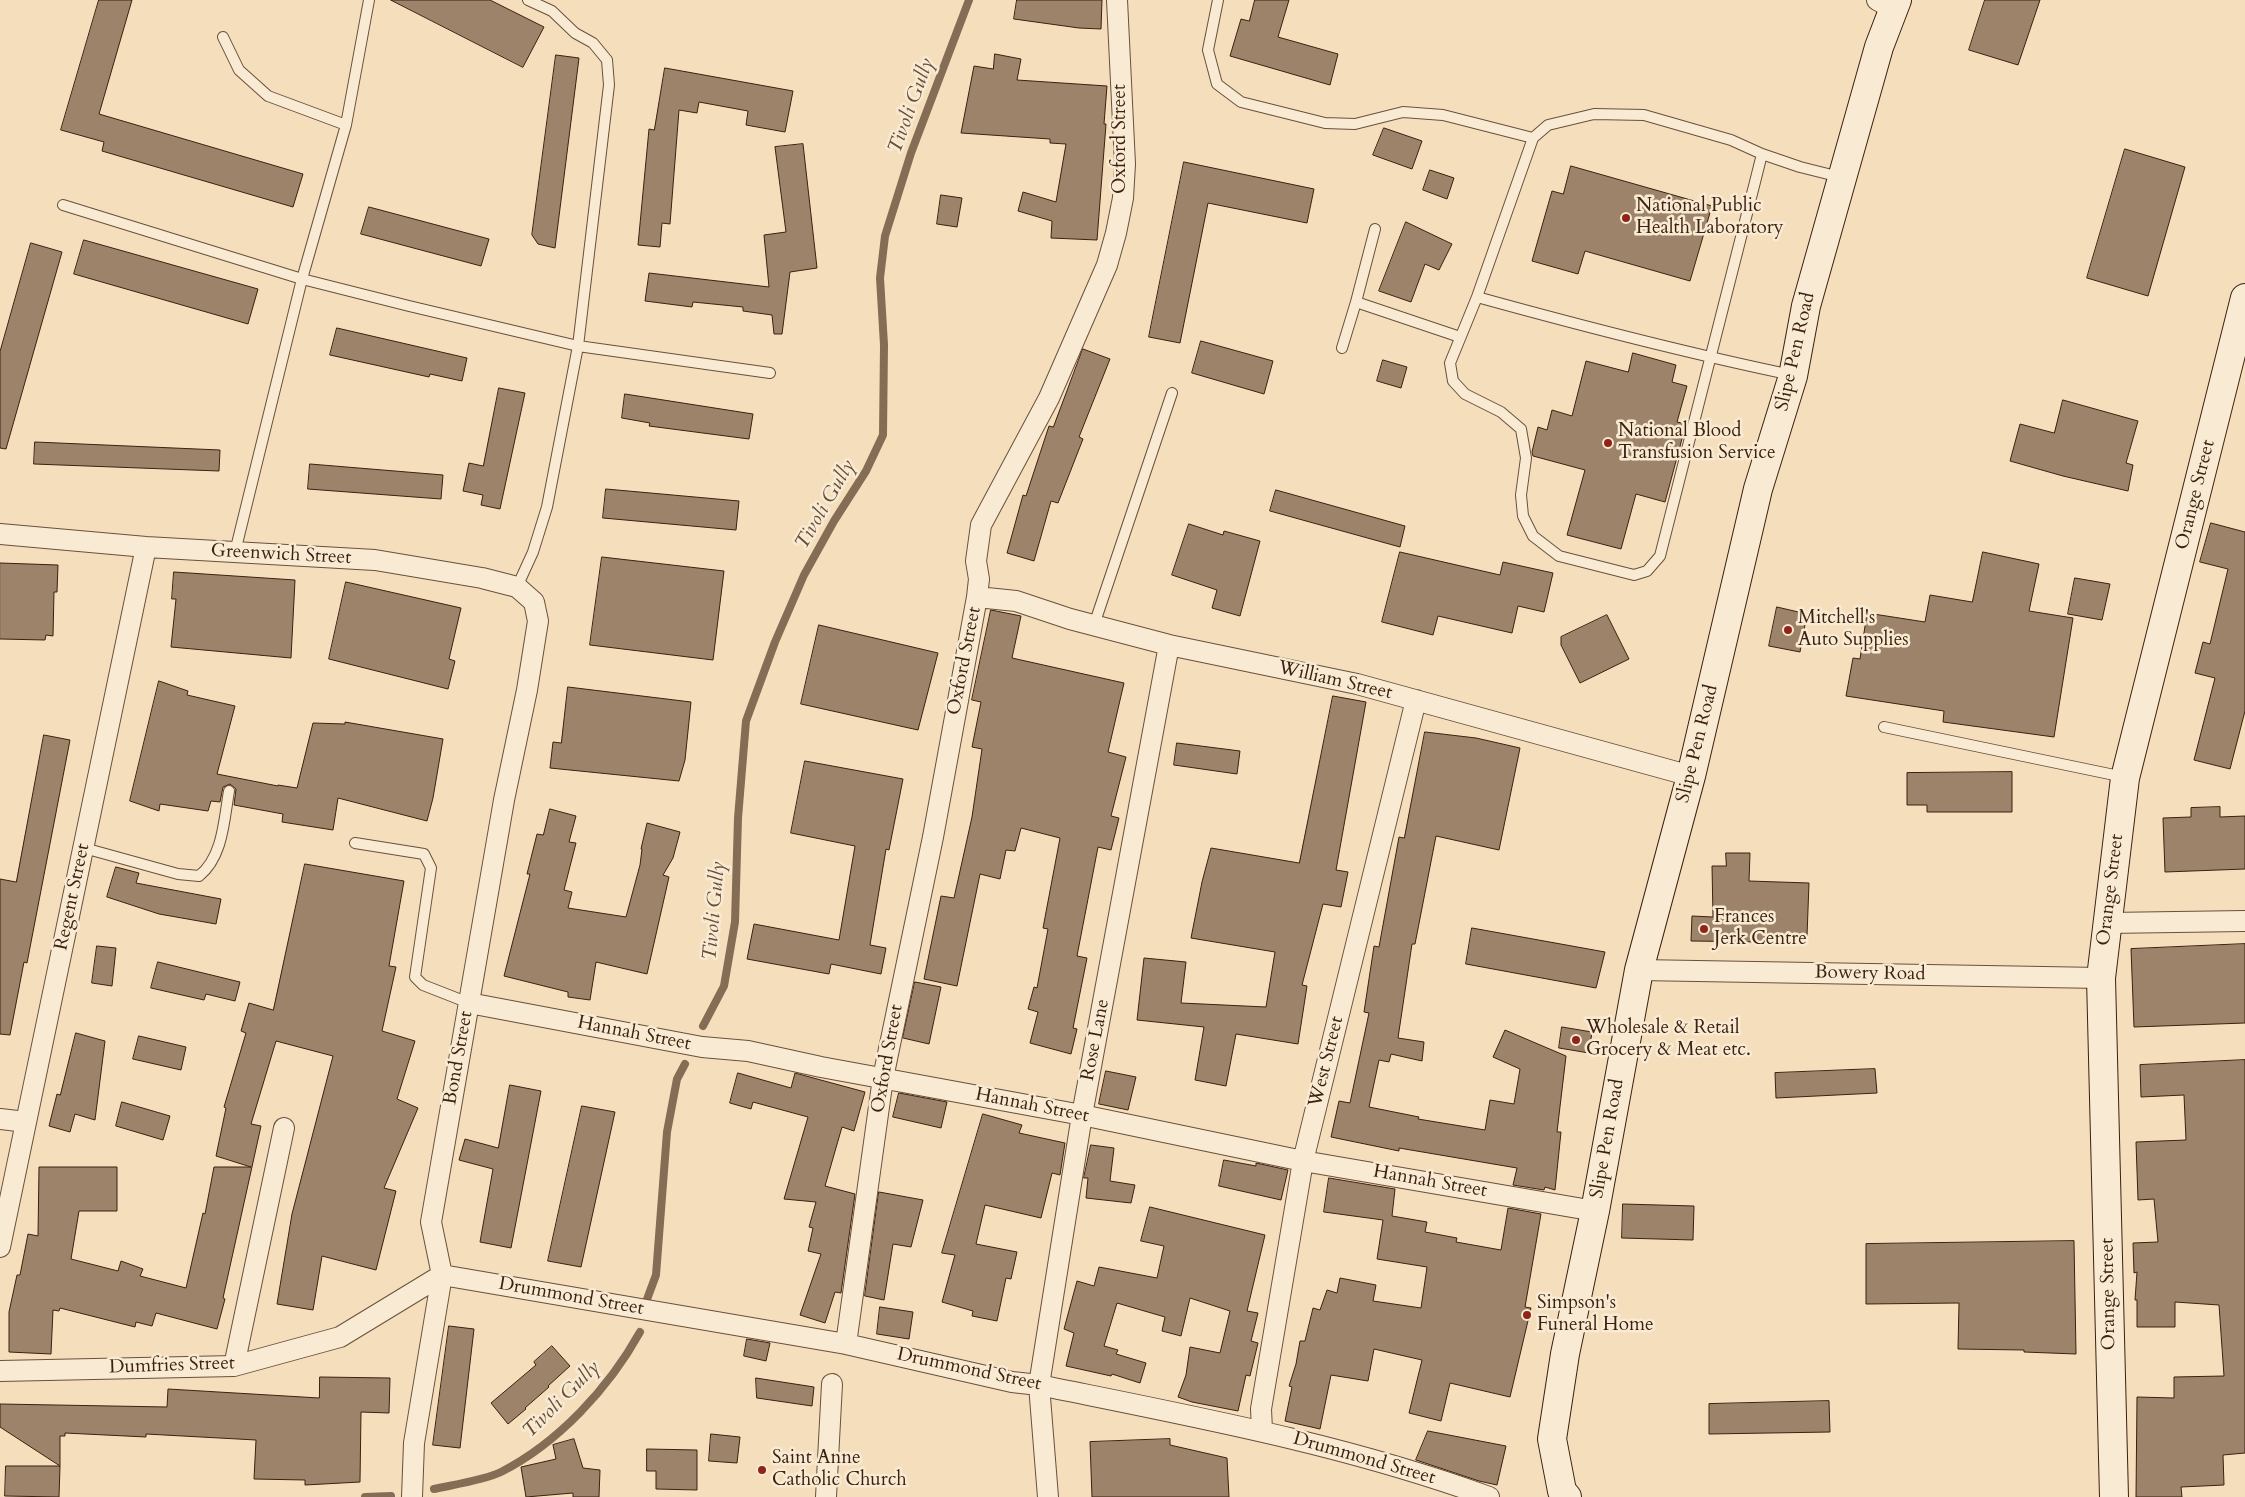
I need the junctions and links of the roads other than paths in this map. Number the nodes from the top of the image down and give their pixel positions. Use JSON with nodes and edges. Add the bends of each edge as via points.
{"nodes":[{"id":1,"x":369,"y":0,"type":"edge"},
{"id":2,"x":528,"y":0,"type":"edge"},
{"id":3,"x":1118,"y":0,"type":"edge"},
{"id":4,"x":1218,"y":0,"type":"edge"},
{"id":5,"x":1889,"y":3,"type":"edge"},
{"id":6,"x":223,"y":37,"type":"dead end"},
{"id":7,"x":346,"y":125,"type":"junction"},
{"id":8,"x":1533,"y":138,"type":"junction"},
{"id":9,"x":1762,"y":154,"type":"junction"},
{"id":10,"x":1843,"y":178,"type":"junction"},
{"id":11,"x":63,"y":204,"type":"dead end"},
{"id":12,"x":1375,"y":229,"type":"dead end"},
{"id":13,"x":302,"y":280,"type":"junction"},
{"id":14,"x":1477,"y":297,"type":"junction"},
{"id":15,"x":2245,"y":298,"type":"edge"},
{"id":16,"x":1356,"y":302,"type":"junction"},
{"id":17,"x":1460,"y":337,"type":"junction"},
{"id":18,"x":578,"y":346,"type":"junction"},
{"id":19,"x":1342,"y":348,"type":"dead end"},
{"id":20,"x":1710,"y":358,"type":"junction"},
{"id":21,"x":770,"y":373,"type":"dead end"},
{"id":22,"x":1793,"y":376,"type":"junction"},
{"id":23,"x":1172,"y":393,"type":"dead end"},
{"id":24,"x":0,"y":534,"type":"edge"},
{"id":25,"x":146,"y":547,"type":"junction"},
{"id":26,"x":234,"y":552,"type":"junction"},
{"id":27,"x":517,"y":587,"type":"junction"},
{"id":28,"x":977,"y":596,"type":"junction"},
{"id":29,"x":1094,"y":626,"type":"junction"},
{"id":30,"x":1169,"y":645,"type":"junction"},
{"id":31,"x":1416,"y":700,"type":"junction"},
{"id":32,"x":1884,"y":727,"type":"dead end"},
{"id":33,"x":1691,"y":776,"type":"junction"},
{"id":34,"x":2125,"y":778,"type":"junction"},
{"id":35,"x":229,"y":791,"type":"dead end"},
{"id":36,"x":355,"y":844,"type":"dead end"},
{"id":37,"x":84,"y":848,"type":"junction"},
{"id":38,"x":2245,"y":921,"type":"edge"},
{"id":39,"x":2107,"y":923,"type":"junction"},
{"id":40,"x":1639,"y":970,"type":"junction"},
{"id":41,"x":2101,"y":978,"type":"junction"},
{"id":42,"x":469,"y":1003,"type":"junction"},
{"id":43,"x":883,"y":1078,"type":"junction"},
{"id":44,"x":1082,"y":1115,"type":"junction"},
{"id":45,"x":0,"y":1119,"type":"edge"},
{"id":46,"x":26,"y":1122,"type":"junction"},
{"id":47,"x":284,"y":1128,"type":"dead end"},
{"id":48,"x":1303,"y":1161,"type":"junction"},
{"id":49,"x":1595,"y":1211,"type":"junction"},
{"id":50,"x":0,"y":1247,"type":"edge"},
{"id":51,"x":442,"y":1275,"type":"junction"},
{"id":52,"x":846,"y":1344,"type":"junction"},
{"id":53,"x":234,"y":1366,"type":"junction"},
{"id":54,"x":0,"y":1371,"type":"edge"},
{"id":55,"x":832,"y":1384,"type":"dead end"},
{"id":56,"x":1040,"y":1385,"type":"junction"},
{"id":57,"x":1262,"y":1430,"type":"junction"},
{"id":58,"x":412,"y":1497,"type":"edge"},
{"id":59,"x":826,"y":1497,"type":"edge"},
{"id":60,"x":1048,"y":1497,"type":"edge"},
{"id":61,"x":1489,"y":1497,"type":"edge"},
{"id":62,"x":1567,"y":1497,"type":"edge"},
{"id":63,"x":2114,"y":1497,"type":"edge"}],
"edges":[{"from":1,"to":7,"type":"lane"},
{"from":2,"to":18,"type":"lane","via":[[552,11],[575,33],[593,43],[607,60],[609,85]]},
{"from":3,"to":28,"type":"street","name":"Oxford Street","via":[[1125,164],[1116,233],[1107,265],[1056,381],[981,525],[976,561],[979,578]]},
{"from":4,"to":8,"type":"lane","via":[[1208,50],[1217,84],[1241,102],[1325,123],[1355,124],[1403,112],[1443,115]]},
{"from":5,"to":10,"type":"street","name":"Slipe Pen Road"},
{"from":6,"to":7,"type":"lane","via":[[239,70],[268,96]]},
{"from":7,"to":13,"type":"lane"},
{"from":8,"to":9,"type":"lane","via":[[1548,125],[1594,114],[1644,115],[1731,140]]},
{"from":8,"to":14,"type":"lane"},
{"from":9,"to":10,"type":"lane"},
{"from":9,"to":20,"type":"lane"},
{"from":10,"to":22,"type":"street","name":"Slipe Pen Road","via":[[1806,306]]},
{"from":11,"to":13,"type":"lane"},
{"from":12,"to":16,"type":"lane"},
{"from":13,"to":18,"type":"lane"},
{"from":13,"to":26,"type":"lane"},
{"from":14,"to":17,"type":"lane"},
{"from":14,"to":20,"type":"lane"},
{"from":15,"to":34,"type":"street","name":"Orange Street"},
{"from":16,"to":17,"type":"lane"},
{"from":16,"to":19,"type":"lane"},
{"from":17,"to":20,"type":"lane","via":[[1450,363],[1453,381],[1465,394],[1501,412],[1521,429],[1526,458],[1520,495],[1523,516],[1533,536],[1560,556],[1634,575],[1648,570],[1660,556]]},
{"from":18,"to":21,"type":"lane"},
{"from":18,"to":27,"type":"lane","via":[[547,507],[533,552]]},
{"from":20,"to":22,"type":"lane"},
{"from":22,"to":33,"type":"street","name":"Slipe Pen Road","via":[[1758,489]]},
{"from":23,"to":29,"type":"lane"},
{"from":24,"to":25,"type":"street","name":"Greenwich Street"},
{"from":25,"to":26,"type":"street","name":"Greenwich Street"},
{"from":25,"to":37,"type":"street","name":"Regent Street"},
{"from":26,"to":27,"type":"street","name":"Greenwich Street","via":[[375,560]]},
{"from":27,"to":42,"type":"street","name":"Bond Street","via":[[534,602],[538,621]]},
{"from":28,"to":29,"type":"street","name":"William Street","via":[[1016,601]]},
{"from":28,"to":43,"type":"street","name":"Oxford Street"},
{"from":29,"to":30,"type":"street","name":"William Street"},
{"from":30,"to":31,"type":"street","name":"William Street","via":[[1357,684]]},
{"from":30,"to":44,"type":"street","name":"Rose Lane"},
{"from":31,"to":33,"type":"street","name":"William Street"},
{"from":31,"to":48,"type":"street","name":"West Street"},
{"from":32,"to":34,"type":"lane"},
{"from":33,"to":40,"type":"street","name":"Slipe Pen Road"},
{"from":34,"to":39,"type":"street","name":"Orange Street"},
{"from":35,"to":37,"type":"lane","via":[[221,837],[209,868],[199,876],[178,874]]},
{"from":36,"to":42,"type":"lane","via":[[424,854],[430,868],[415,977],[423,985]]},
{"from":37,"to":46,"type":"street","name":"Regent Street"},
{"from":38,"to":39,"type":"street"},
{"from":39,"to":41,"type":"street","name":"Orange Street"},
{"from":40,"to":41,"type":"street","name":"Bowery Road"},
{"from":40,"to":49,"type":"street","name":"Slipe Pen Road"},
{"from":41,"to":63,"type":"street","name":"Orange Street"},
{"from":42,"to":43,"type":"street","name":"Hannah Street"},
{"from":42,"to":51,"type":"street","name":"Bond Street","via":[[431,1222]]},
{"from":43,"to":44,"type":"street","name":"Hannah Street"},
{"from":43,"to":52,"type":"street","name":"Oxford Street"},
{"from":44,"to":48,"type":"street","name":"Hannah Street"},
{"from":44,"to":56,"type":"street","name":"Rose Lane"},
{"from":45,"to":46,"type":"street"},
{"from":46,"to":50,"type":"street","name":"Regent Street"},
{"from":47,"to":53,"type":"street"},
{"from":48,"to":49,"type":"street","name":"Hannah Street"},
{"from":48,"to":57,"type":"street","name":"West Street","via":[[1261,1409]]},
{"from":49,"to":62,"type":"street","name":"Slipe Pen Road","via":[[1565,1354],[1552,1439],[1562,1491]]},
{"from":51,"to":52,"type":"street","name":"Drummond Street"},
{"from":51,"to":53,"type":"street","name":"Dumfries Street","via":[[340,1337]]},
{"from":51,"to":58,"type":"street","name":"Bond Street","via":[[414,1443]]},
{"from":52,"to":56,"type":"street","name":"Drummond Street","via":[[1012,1382]]},
{"from":53,"to":54,"type":"street","name":"Dumfries Street"},
{"from":55,"to":59,"type":"street"},
{"from":56,"to":57,"type":"street","name":"Drummond Street"},
{"from":56,"to":60,"type":"street","name":"Rose Lane"},
{"from":57,"to":61,"type":"street","name":"Drummond Street","via":[[1448,1482]]}]}
